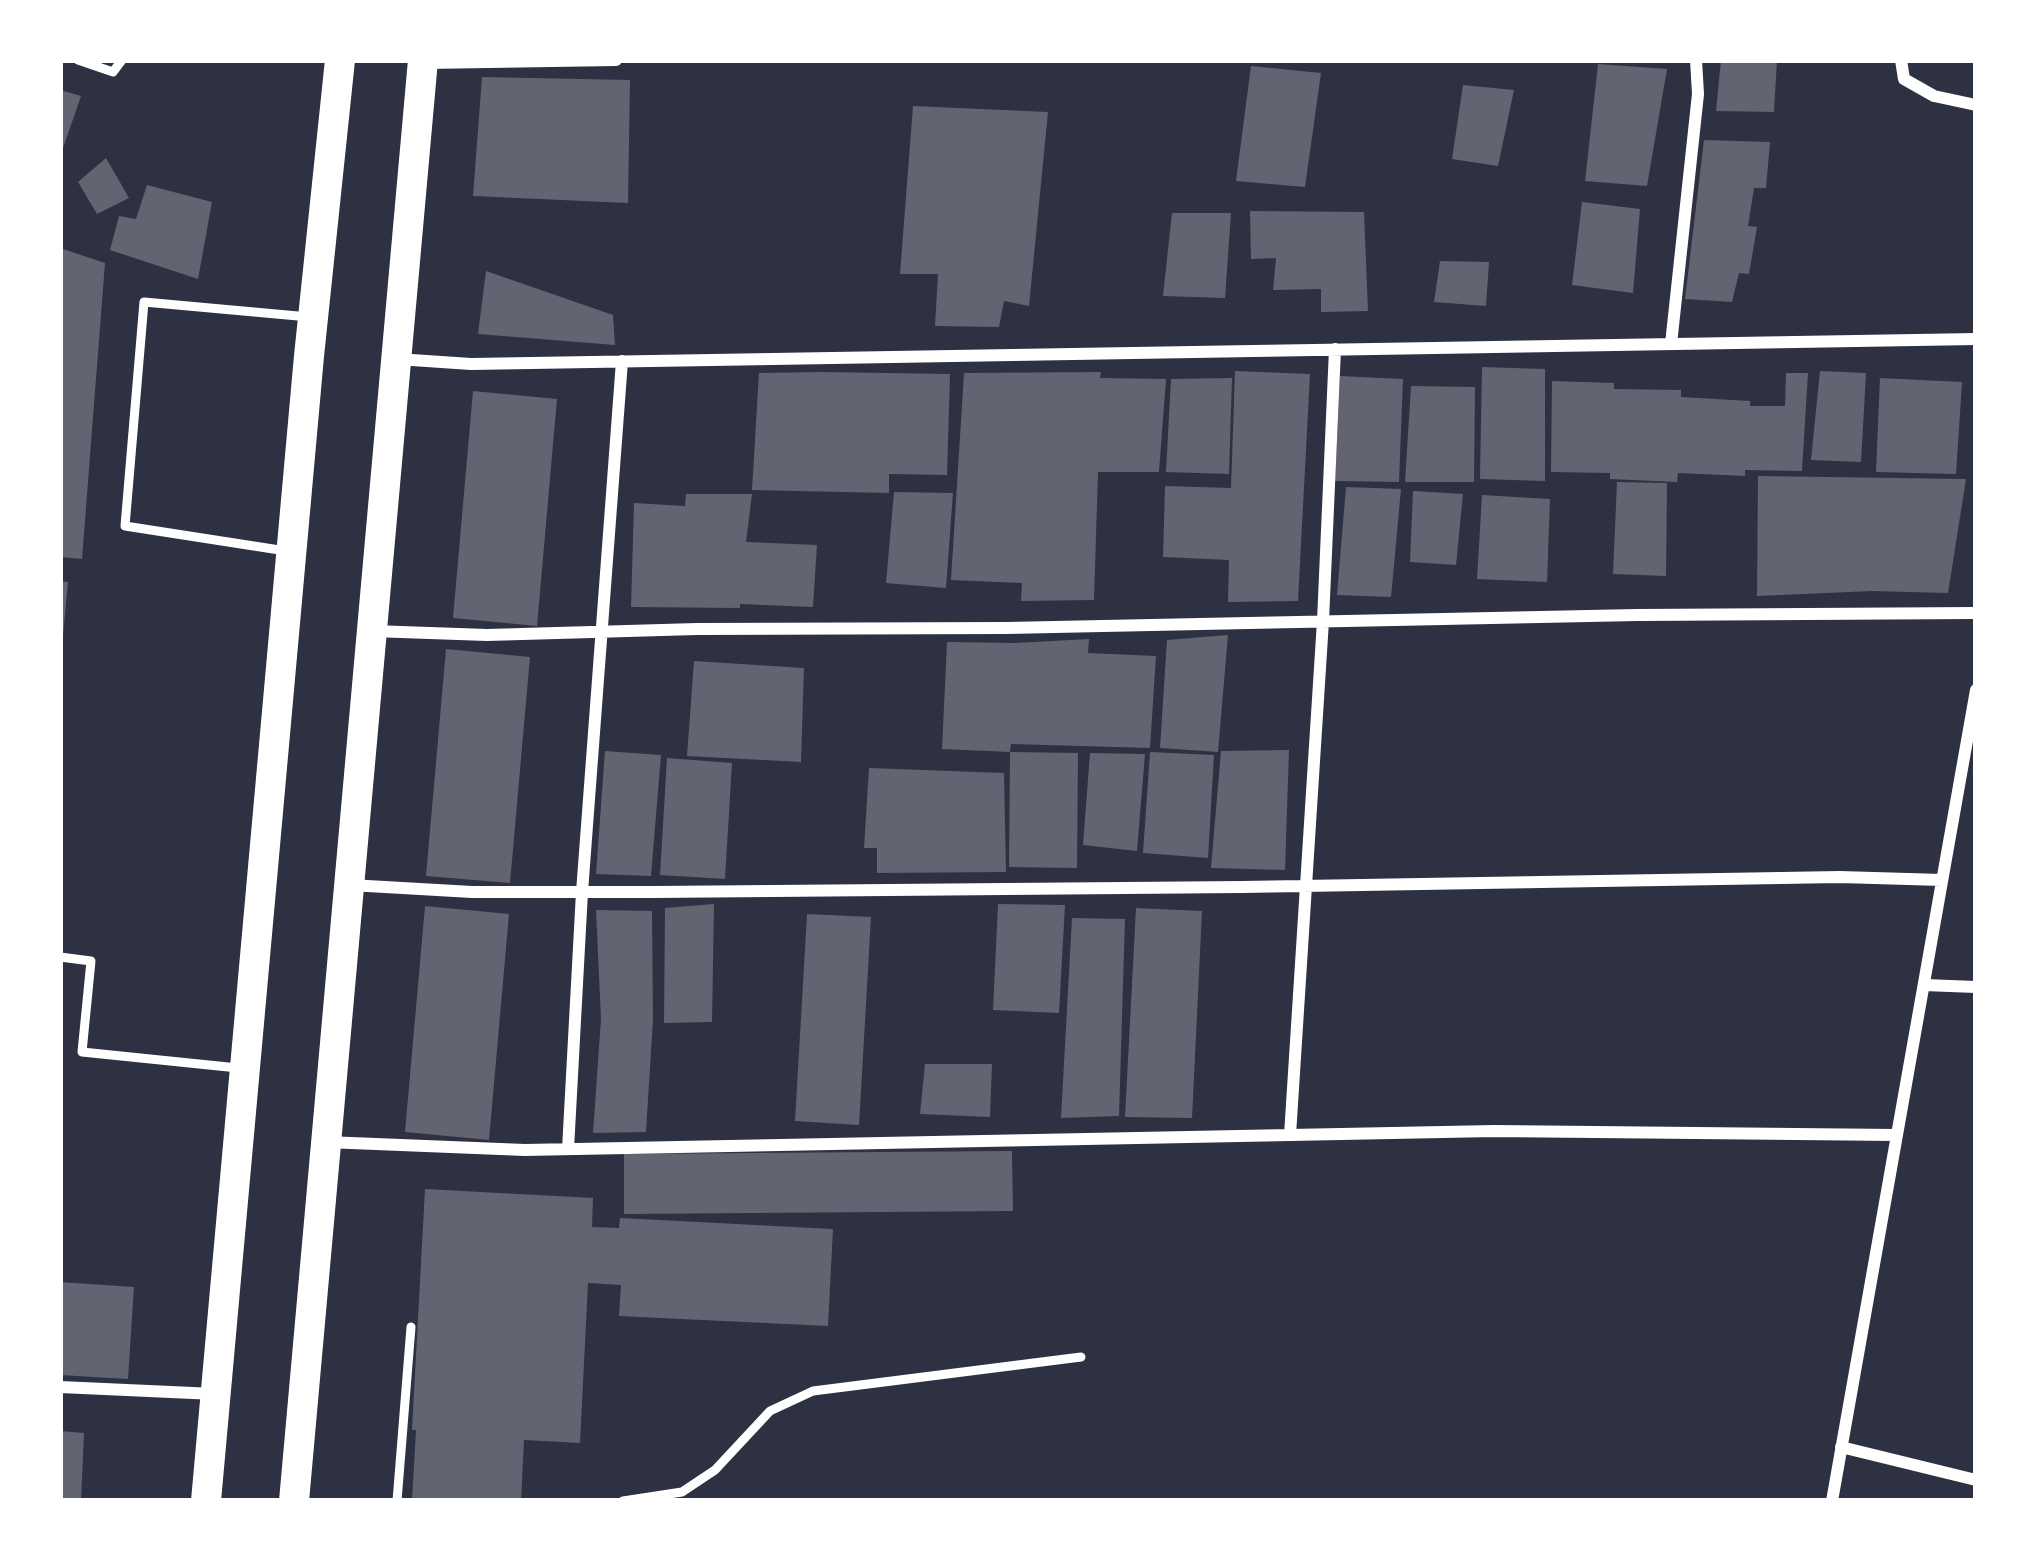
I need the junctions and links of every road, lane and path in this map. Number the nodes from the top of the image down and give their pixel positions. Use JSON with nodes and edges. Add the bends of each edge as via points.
{"nodes":[{"id":1,"x":78,"y":60,"type":"edge"},
{"id":2,"x":122,"y":60,"type":"edge"},
{"id":3,"x":340,"y":60,"type":"edge"},
{"id":4,"x":616,"y":60,"type":"edge"},
{"id":5,"x":1696,"y":60,"type":"edge"},
{"id":6,"x":1901,"y":60,"type":"edge"},
{"id":7,"x":422,"y":62,"type":"edge"},
{"id":8,"x":1976,"y":105,"type":"edge"},
{"id":9,"x":314,"y":318,"type":"junction"},
{"id":10,"x":1976,"y":338,"type":"edge"},
{"id":11,"x":1671,"y":344,"type":"junction"},
{"id":12,"x":1334,"y":350,"type":"junction"},
{"id":13,"x":395,"y":358,"type":"junction"},
{"id":14,"x":622,"y":361,"type":"junction"},
{"id":15,"x":291,"y":552,"type":"junction"},
{"id":16,"x":1976,"y":613,"type":"edge"},
{"id":17,"x":1323,"y":621,"type":"junction"},
{"id":18,"x":371,"y":632,"type":"junction"},
{"id":19,"x":602,"y":632,"type":"junction"},
{"id":20,"x":1976,"y":690,"type":"edge"},
{"id":21,"x":1942,"y":880,"type":"junction"},
{"id":22,"x":348,"y":885,"type":"junction"},
{"id":23,"x":1306,"y":885,"type":"junction"},
{"id":24,"x":582,"y":892,"type":"junction"},
{"id":25,"x":60,"y":957,"type":"edge"},
{"id":26,"x":1924,"y":985,"type":"junction"},
{"id":27,"x":1976,"y":987,"type":"edge"},
{"id":28,"x":244,"y":1068,"type":"junction"},
{"id":29,"x":1290,"y":1135,"type":"junction"},
{"id":30,"x":1896,"y":1135,"type":"junction"},
{"id":31,"x":325,"y":1142,"type":"junction"},
{"id":32,"x":568,"y":1149,"type":"junction"},
{"id":33,"x":411,"y":1327,"type":"dead end"},
{"id":34,"x":1081,"y":1357,"type":"dead end"},
{"id":35,"x":60,"y":1387,"type":"edge"},
{"id":36,"x":217,"y":1394,"type":"junction"},
{"id":37,"x":1841,"y":1447,"type":"junction"},
{"id":38,"x":1976,"y":1480,"type":"edge"},
{"id":39,"x":206,"y":1501,"type":"edge"},
{"id":40,"x":294,"y":1501,"type":"edge"},
{"id":41,"x":398,"y":1501,"type":"edge"},
{"id":42,"x":623,"y":1501,"type":"edge"},
{"id":43,"x":1832,"y":1501,"type":"edge"}],
"edges":[{"from":1,"to":2,"type":"lane","via":[[113,72]]},
{"from":3,"to":9,"type":"main road"},
{"from":4,"to":7,"type":"street"},
{"from":5,"to":11,"type":"street"},
{"from":6,"to":8,"type":"street","via":[[1904,79]]},
{"from":7,"to":13,"type":"main road"},
{"from":9,"to":15,"type":"main road"},
{"from":9,"to":15,"type":"lane","via":[[144,302],[125,526]]},
{"from":10,"to":11,"type":"street"},
{"from":11,"to":12,"type":"street"},
{"from":12,"to":14,"type":"street"},
{"from":12,"to":17,"type":"street"},
{"from":13,"to":14,"type":"street"},
{"from":13,"to":18,"type":"main road"},
{"from":14,"to":19,"type":"street"},
{"from":15,"to":28,"type":"main road"},
{"from":16,"to":17,"type":"street"},
{"from":17,"to":19,"type":"street"},
{"from":17,"to":23,"type":"street"},
{"from":18,"to":19,"type":"street"},
{"from":18,"to":22,"type":"main road"},
{"from":19,"to":24,"type":"street"},
{"from":20,"to":21,"type":"street"},
{"from":21,"to":23,"type":"street"},
{"from":21,"to":26,"type":"street"},
{"from":22,"to":24,"type":"street"},
{"from":22,"to":31,"type":"main road"},
{"from":23,"to":24,"type":"street"},
{"from":23,"to":29,"type":"street"},
{"from":24,"to":32,"type":"street"},
{"from":25,"to":28,"type":"lane","via":[[91,961],[82,1052]]},
{"from":26,"to":27,"type":"street"},
{"from":26,"to":30,"type":"street"},
{"from":28,"to":36,"type":"main road"},
{"from":29,"to":30,"type":"street"},
{"from":29,"to":32,"type":"street"},
{"from":30,"to":37,"type":"street"},
{"from":31,"to":32,"type":"street"},
{"from":31,"to":40,"type":"main road"},
{"from":33,"to":41,"type":"lane"},
{"from":34,"to":42,"type":"lane","via":[[813,1391],[770,1411],[715,1470],[682,1492]]},
{"from":35,"to":36,"type":"street"},
{"from":36,"to":39,"type":"main road"},
{"from":37,"to":38,"type":"street"},
{"from":37,"to":43,"type":"street"}]}
